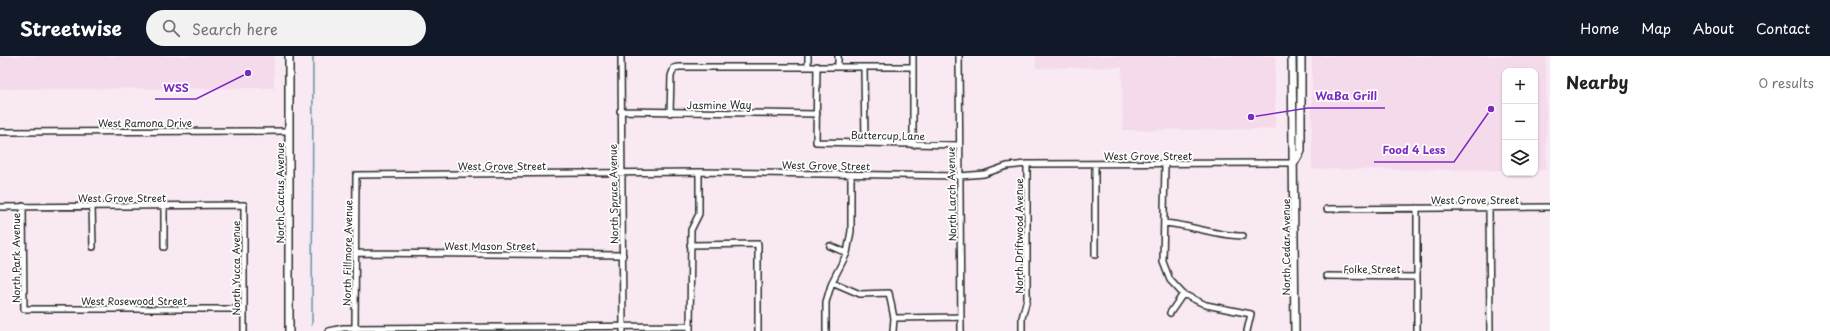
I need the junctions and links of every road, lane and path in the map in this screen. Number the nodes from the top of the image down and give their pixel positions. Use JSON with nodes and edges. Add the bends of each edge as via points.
{"nodes":[{"id":1,"x":290,"y":56,"type":"edge"},
{"id":2,"x":621,"y":56,"type":"edge"},
{"id":3,"x":808,"y":56,"type":"edge"},
{"id":4,"x":838,"y":56,"type":"edge"},
{"id":5,"x":913,"y":56,"type":"edge"},
{"id":6,"x":959,"y":56,"type":"edge"},
{"id":7,"x":1292,"y":56,"type":"edge"},
{"id":8,"x":1301,"y":56,"type":"edge"},
{"id":9,"x":808,"y":66,"type":"junction"},
{"id":10,"x":817,"y":66,"type":"junction"},
{"id":11,"x":838,"y":66,"type":"junction"},
{"id":12,"x":864,"y":66,"type":"junction"},
{"id":13,"x":912,"y":67,"type":"junction"},
{"id":14,"x":1292,"y":100,"type":"junction"},
{"id":15,"x":620,"y":111,"type":"junction"},
{"id":16,"x":670,"y":113,"type":"junction"},
{"id":17,"x":817,"y":114,"type":"junction"},
{"id":18,"x":289,"y":131,"type":"junction"},
{"id":19,"x":0,"y":132,"type":"edge"},
{"id":20,"x":1301,"y":133,"type":"junction"},
{"id":21,"x":865,"y":143,"type":"junction"},
{"id":22,"x":913,"y":145,"type":"junction"},
{"id":23,"x":959,"y":145,"type":"junction"},
{"id":24,"x":1294,"y":163,"type":"junction"},
{"id":25,"x":1027,"y":164,"type":"junction"},
{"id":26,"x":1095,"y":164,"type":"junction"},
{"id":27,"x":1165,"y":164,"type":"junction"},
{"id":28,"x":699,"y":172,"type":"junction"},
{"id":29,"x":621,"y":173,"type":"junction"},
{"id":30,"x":851,"y":174,"type":"junction"},
{"id":31,"x":356,"y":175,"type":"joint"},
{"id":32,"x":960,"y":176,"type":"junction"},
{"id":33,"x":244,"y":205,"type":"joint"},
{"id":34,"x":0,"y":206,"type":"edge"},
{"id":35,"x":23,"y":206,"type":"junction"},
{"id":36,"x":92,"y":206,"type":"junction"},
{"id":37,"x":164,"y":206,"type":"junction"},
{"id":38,"x":1550,"y":207,"type":"edge"},
{"id":39,"x":1417,"y":208,"type":"junction"},
{"id":40,"x":1489,"y":208,"type":"junction"},
{"id":41,"x":1327,"y":209,"type":"dead end"},
{"id":42,"x":1164,"y":223,"type":"junction"},
{"id":43,"x":1243,"y":236,"type":"dead end"},
{"id":44,"x":690,"y":245,"type":"junction"},
{"id":45,"x":830,"y":246,"type":"dead end"},
{"id":46,"x":93,"y":247,"type":"dead end"},
{"id":47,"x":164,"y":247,"type":"dead end"},
{"id":48,"x":356,"y":253,"type":"junction"},
{"id":49,"x":847,"y":253,"type":"junction"},
{"id":50,"x":623,"y":255,"type":"junction"},
{"id":51,"x":1095,"y":255,"type":"dead end"},
{"id":52,"x":1327,"y":276,"type":"dead end"},
{"id":53,"x":1417,"y":277,"type":"junction"},
{"id":54,"x":832,"y":282,"type":"junction"},
{"id":55,"x":1183,"y":294,"type":"junction"},
{"id":56,"x":24,"y":309,"type":"joint"},
{"id":57,"x":244,"y":309,"type":"junction"},
{"id":58,"x":1170,"y":313,"type":"dead end"},
{"id":59,"x":960,"y":317,"type":"junction"},
{"id":60,"x":894,"y":318,"type":"junction"},
{"id":61,"x":355,"y":329,"type":"edge"},
{"id":62,"x":421,"y":329,"type":"edge"},
{"id":63,"x":489,"y":329,"type":"edge"},
{"id":64,"x":556,"y":329,"type":"edge"},
{"id":65,"x":623,"y":329,"type":"edge"},
{"id":66,"x":690,"y":329,"type":"edge"},
{"id":67,"x":244,"y":331,"type":"edge"},
{"id":68,"x":289,"y":331,"type":"edge"},
{"id":69,"x":329,"y":331,"type":"edge"},
{"id":70,"x":758,"y":331,"type":"edge"},
{"id":71,"x":826,"y":331,"type":"edge"},
{"id":72,"x":894,"y":331,"type":"edge"},
{"id":73,"x":960,"y":331,"type":"edge"},
{"id":74,"x":1022,"y":331,"type":"edge"},
{"id":75,"x":1248,"y":331,"type":"edge"},
{"id":76,"x":1296,"y":331,"type":"edge"},
{"id":77,"x":1417,"y":331,"type":"edge"},
{"id":78,"x":1490,"y":331,"type":"edge"}],
"edges":[{"from":1,"to":18,"type":"main road","name":"North Cactus Avenue"},
{"from":2,"to":15,"type":"street","name":"North Spruce Avenue"},
{"from":3,"to":9,"type":"street"},
{"from":4,"to":11,"type":"street"},
{"from":5,"to":13,"type":"street"},
{"from":6,"to":23,"type":"street","name":"North Larch Avenue"},
{"from":7,"to":14,"type":"main road","name":"North Cedar Avenue"},
{"from":8,"to":20,"type":"main road","name":"North Cedar Avenue"},
{"from":9,"to":10,"type":"street"},
{"from":9,"to":16,"type":"street","via":[[674,68],[671,76]]},
{"from":10,"to":11,"type":"street"},
{"from":10,"to":17,"type":"street"},
{"from":11,"to":12,"type":"street"},
{"from":12,"to":13,"type":"street"},
{"from":12,"to":21,"type":"street"},
{"from":13,"to":22,"type":"street"},
{"from":14,"to":20,"type":"main road","via":[[1297,102],[1297,126]]},
{"from":14,"to":24,"type":"main road","name":"North Cedar Avenue"},
{"from":15,"to":16,"type":"street","name":"Jasmine Way"},
{"from":15,"to":29,"type":"street","name":"North Spruce Avenue"},
{"from":16,"to":17,"type":"street","name":"Jasmine Way"},
{"from":17,"to":21,"type":"street","name":"Buttercup Lane","via":[[816,142]]},
{"from":18,"to":19,"type":"street","name":"West Ramona Drive"},
{"from":18,"to":68,"type":"main road","name":"North Cactus Avenue"},
{"from":20,"to":24,"type":"main road","name":"North Cedar Avenue","via":[[1301,151]]},
{"from":21,"to":22,"type":"street","name":"Buttercup Lane"},
{"from":22,"to":23,"type":"street","name":"Buttercup Lane"},
{"from":23,"to":32,"type":"street","name":"North Larch Avenue"},
{"from":24,"to":27,"type":"street","name":"West Grove Street"},
{"from":24,"to":76,"type":"main road","name":"North Cedar Avenue"},
{"from":25,"to":26,"type":"street","name":"West Grove Street"},
{"from":25,"to":32,"type":"street","name":"West Grove Street","via":[[1007,166],[984,174]]},
{"from":25,"to":74,"type":"street","name":"North Driftwood Avenue","via":[[1027,299],[1022,318]]},
{"from":26,"to":27,"type":"street","name":"West Grove Street"},
{"from":26,"to":51,"type":"street"},
{"from":27,"to":42,"type":"street"},
{"from":28,"to":29,"type":"street","name":"West Grove Street"},
{"from":28,"to":30,"type":"street","name":"West Grove Street"},
{"from":28,"to":44,"type":"street","via":[[699,214],[691,230]]},
{"from":29,"to":31,"type":"street","name":"West Grove Street"},
{"from":29,"to":50,"type":"street","name":"North Spruce Avenue"},
{"from":30,"to":32,"type":"street","name":"West Grove Street"},
{"from":30,"to":49,"type":"street","via":[[851,231]]},
{"from":31,"to":48,"type":"street","name":"North Fillmore Avenue"},
{"from":32,"to":59,"type":"street","name":"North Larch Avenue"},
{"from":33,"to":37,"type":"street","name":"West Grove Street"},
{"from":33,"to":57,"type":"street","name":"North Yucca Avenue"},
{"from":34,"to":35,"type":"street","name":"West Grove Street"},
{"from":35,"to":36,"type":"street","name":"West Grove Street"},
{"from":35,"to":56,"type":"street","name":"North Park Avenue"},
{"from":36,"to":37,"type":"street","name":"West Grove Street"},
{"from":36,"to":46,"type":"street"},
{"from":37,"to":47,"type":"street"},
{"from":38,"to":40,"type":"street","name":"West Grove Street"},
{"from":39,"to":40,"type":"street","name":"West Grove Street"},
{"from":39,"to":41,"type":"street","name":"West Grove Street"},
{"from":39,"to":53,"type":"street"},
{"from":40,"to":78,"type":"street"},
{"from":42,"to":43,"type":"street","via":[[1182,224],[1229,236]]},
{"from":42,"to":55,"type":"street","via":[[1163,262],[1170,280]]},
{"from":44,"to":66,"type":"street"},
{"from":44,"to":70,"type":"street","via":[[758,244]]},
{"from":45,"to":49,"type":"street"},
{"from":48,"to":50,"type":"street","name":"West Mason Street"},
{"from":48,"to":61,"type":"street","name":"North Fillmore Avenue"},
{"from":49,"to":54,"type":"street"},
{"from":50,"to":65,"type":"street","name":"North Spruce Avenue"},
{"from":52,"to":53,"type":"street","name":"Folke Street"},
{"from":53,"to":77,"type":"street"},
{"from":54,"to":60,"type":"street","via":[[860,294],[889,293]]},
{"from":54,"to":71,"type":"street","via":[[826,302]]},
{"from":55,"to":58,"type":"street"},
{"from":55,"to":75,"type":"street","via":[[1206,305],[1251,314]]},
{"from":56,"to":57,"type":"street","name":"West Rosewood Street"},
{"from":57,"to":67,"type":"street","name":"North Yucca Avenue"},
{"from":59,"to":60,"type":"street"},
{"from":59,"to":73,"type":"street","name":"North Larch Avenue"},
{"from":60,"to":72,"type":"street"},
{"from":61,"to":62,"type":"street"},
{"from":61,"to":69,"type":"street"},
{"from":62,"to":63,"type":"street"},
{"from":63,"to":64,"type":"street"},
{"from":64,"to":65,"type":"street"},
{"from":65,"to":66,"type":"street"}]}
